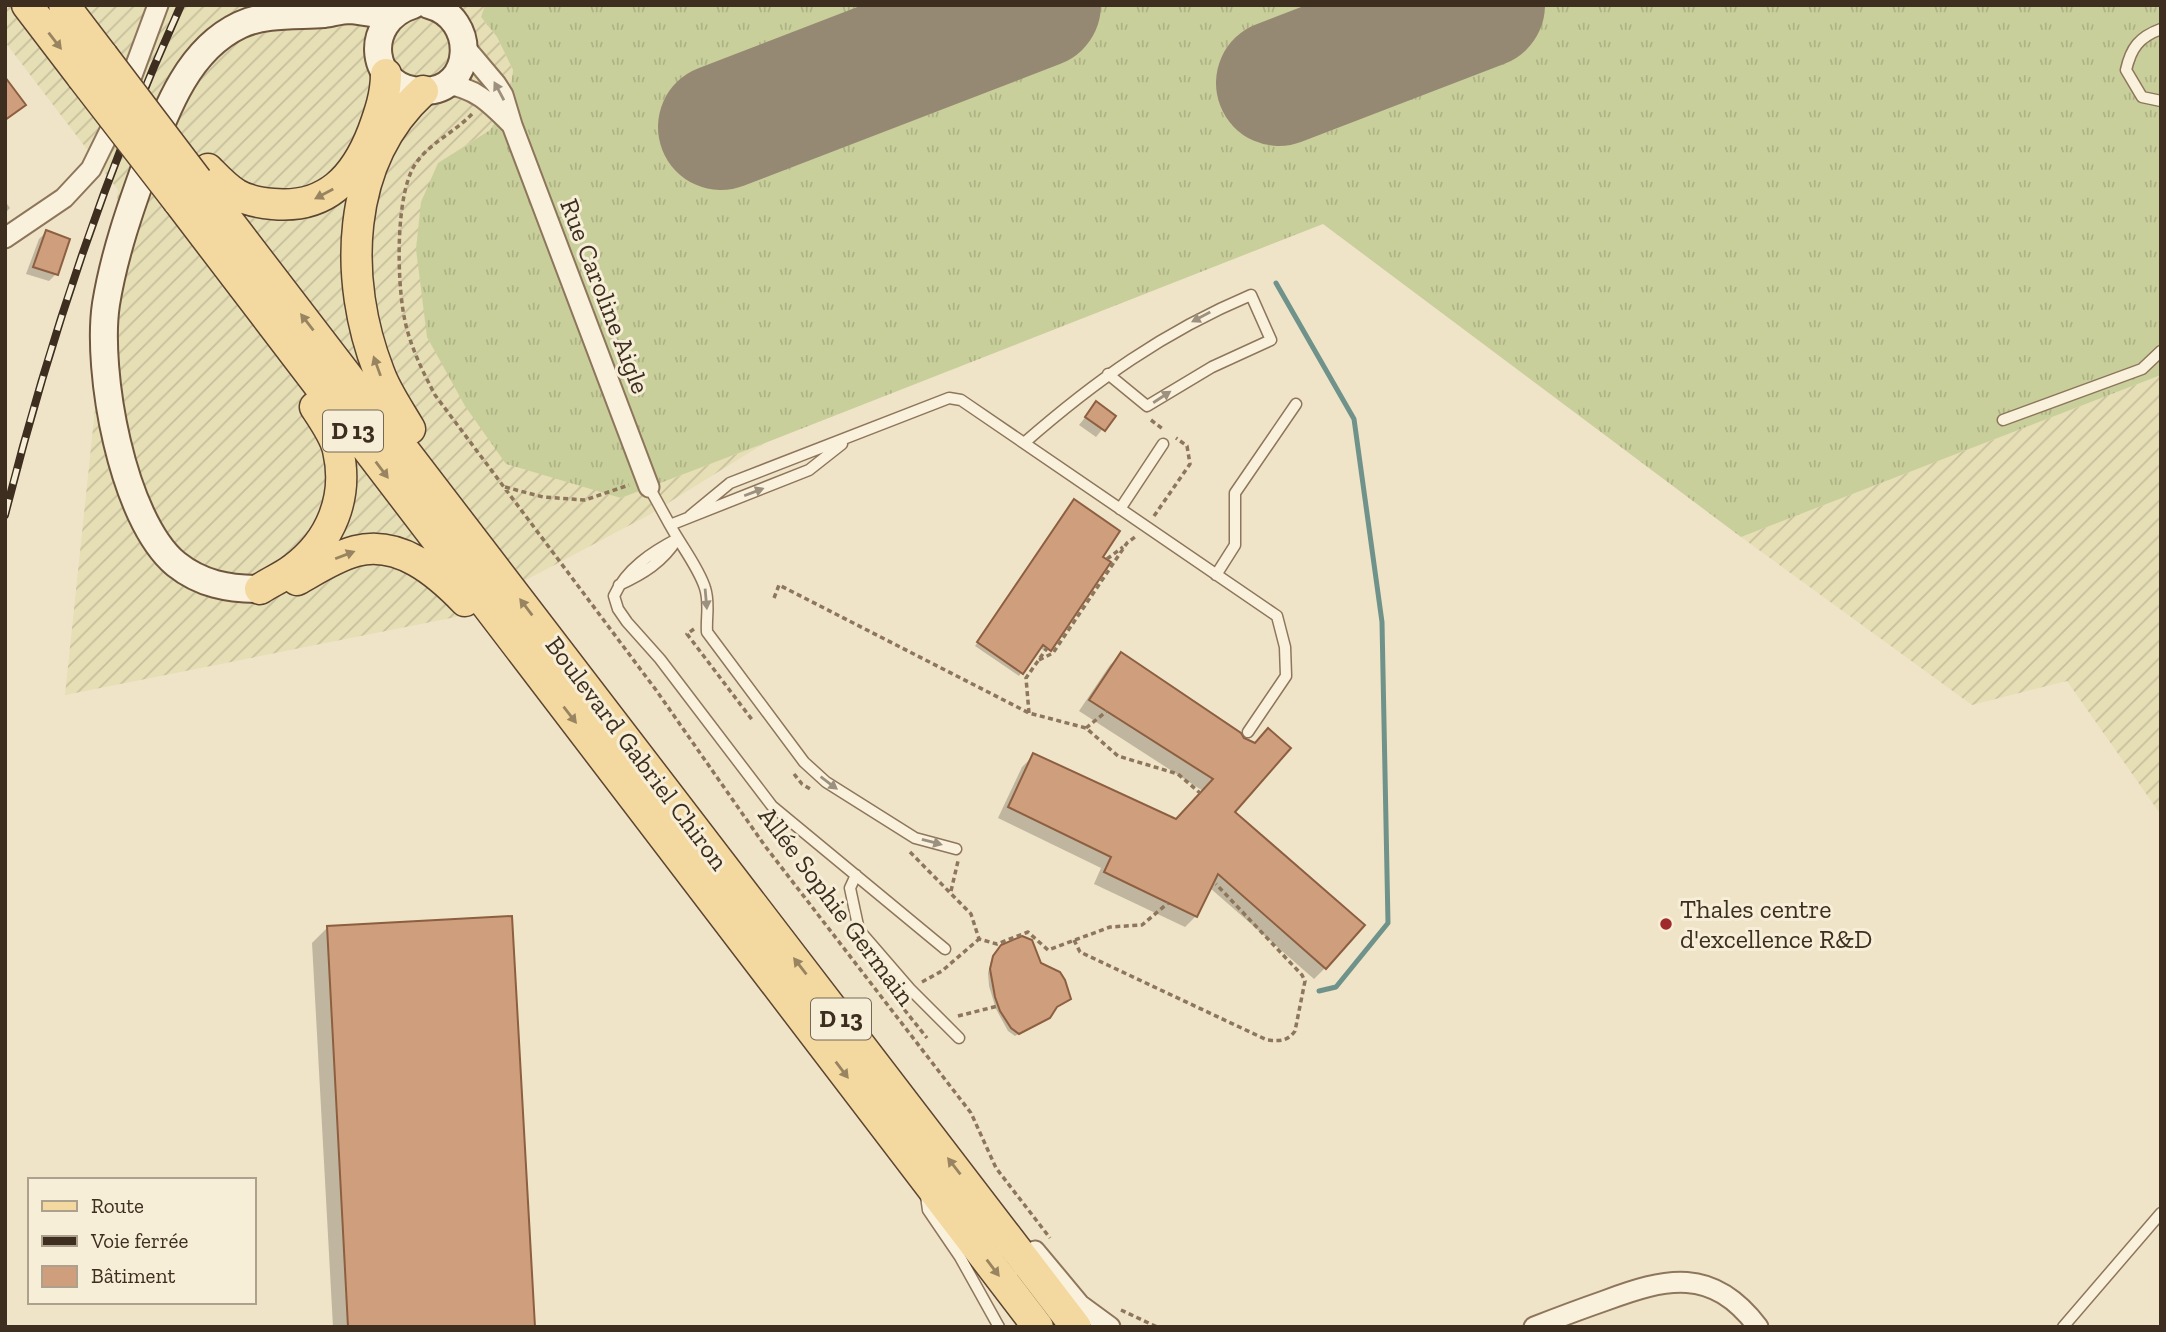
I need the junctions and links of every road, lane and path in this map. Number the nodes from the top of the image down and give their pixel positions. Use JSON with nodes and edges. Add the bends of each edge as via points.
{"nodes":[{"id":1,"x":27,"y":5,"type":"edge"},
{"id":2,"x":64,"y":5,"type":"edge"},
{"id":3,"x":158,"y":5,"type":"edge"},
{"id":4,"x":421,"y":7,"type":"edge"},
{"id":5,"x":324,"y":14,"type":"junction"},
{"id":6,"x":463,"y":26,"type":"edge"},
{"id":7,"x":2161,"y":29,"type":"edge"},
{"id":8,"x":377,"y":43,"type":"junction"},
{"id":9,"x":92,"y":66,"type":"junction"},
{"id":10,"x":386,"y":74,"type":"junction"},
{"id":11,"x":434,"y":88,"type":"junction"},
{"id":12,"x":486,"y":98,"type":"junction"},
{"id":13,"x":2161,"y":101,"type":"edge"},
{"id":14,"x":512,"y":125,"type":"junction"},
{"id":15,"x":194,"y":184,"type":"junction"},
{"id":16,"x":5,"y":238,"type":"edge"},
{"id":17,"x":210,"y":244,"type":"junction"},
{"id":18,"x":2161,"y":351,"type":"edge"},
{"id":19,"x":1108,"y":374,"type":"junction"},
{"id":20,"x":1296,"y":404,"type":"dead end"},
{"id":21,"x":2003,"y":420,"type":"dead end"},
{"id":22,"x":850,"y":437,"type":"junction"},
{"id":23,"x":1024,"y":443,"type":"junction"},
{"id":24,"x":1163,"y":444,"type":"dead end"},
{"id":25,"x":648,"y":483,"type":"junction"},
{"id":26,"x":502,"y":486,"type":"junction"},
{"id":27,"x":1120,"y":509,"type":"junction"},
{"id":28,"x":454,"y":511,"type":"junction"},
{"id":29,"x":690,"y":516,"type":"junction"},
{"id":30,"x":670,"y":525,"type":"junction"},
{"id":31,"x":677,"y":539,"type":"junction"},
{"id":32,"x":1127,"y":543,"type":"dead end"},
{"id":33,"x":1107,"y":559,"type":"dead end"},
{"id":34,"x":1216,"y":575,"type":"junction"},
{"id":35,"x":260,"y":589,"type":"junction"},
{"id":36,"x":774,"y":598,"type":"dead end"},
{"id":37,"x":1047,"y":648,"type":"dead end"},
{"id":38,"x":528,"y":661,"type":"junction"},
{"id":39,"x":1107,"y":711,"type":"dead end"},
{"id":40,"x":1029,"y":713,"type":"junction"},
{"id":41,"x":1086,"y":728,"type":"junction"},
{"id":42,"x":1248,"y":733,"type":"dead end"},
{"id":43,"x":1200,"y":793,"type":"dead end"},
{"id":44,"x":956,"y":849,"type":"joint"},
{"id":45,"x":856,"y":875,"type":"junction"},
{"id":46,"x":1216,"y":884,"type":"dead end"},
{"id":47,"x":950,"y":892,"type":"dead end"},
{"id":48,"x":979,"y":939,"type":"dead end"},
{"id":49,"x":1074,"y":940,"type":"dead end"},
{"id":50,"x":945,"y":949,"type":"dead end"},
{"id":51,"x":910,"y":989,"type":"junction"},
{"id":52,"x":998,"y":1006,"type":"dead end"},
{"id":53,"x":942,"y":1020,"type":"junction"},
{"id":54,"x":927,"y":1038,"type":"dead end"},
{"id":55,"x":959,"y":1038,"type":"dead end"},
{"id":56,"x":922,"y":1175,"type":"junction"},
{"id":57,"x":2161,"y":1213,"type":"edge"},
{"id":58,"x":996,"y":1220,"type":"junction"},
{"id":59,"x":1054,"y":1243,"type":"dead end"},
{"id":60,"x":1116,"y":1307,"type":"dead end"},
{"id":61,"x":999,"y":1327,"type":"edge"},
{"id":62,"x":1038,"y":1327,"type":"edge"},
{"id":63,"x":1076,"y":1327,"type":"edge"},
{"id":64,"x":1110,"y":1327,"type":"edge"},
{"id":65,"x":1157,"y":1327,"type":"edge"},
{"id":66,"x":1534,"y":1327,"type":"edge"},
{"id":67,"x":1758,"y":1327,"type":"edge"},
{"id":68,"x":2063,"y":1327,"type":"edge"}],
"edges":[{"from":1,"to":9,"type":"main road","number":"D 13","one_way":true},
{"from":2,"to":9,"type":"main road","number":"D 13"},
{"from":3,"to":16,"type":"street","via":[[117,116],[91,169],[64,198]]},
{"from":4,"to":5,"type":"street"},
{"from":4,"to":6,"type":"street"},
{"from":4,"to":8,"type":"street","via":[[382,28]]},
{"from":5,"to":8,"type":"street","via":[[346,20]]},
{"from":5,"to":35,"type":"street","via":[[242,24],[208,47],[182,79],[121,236],[106,305],[105,374],[114,428],[127,477],[156,543],[199,580],[233,589]]},
{"from":6,"to":11,"type":"street","via":[[460,68]]},
{"from":14,"to":6,"type":"street","name":"Rue Caroline Aigle","one_way":true,"via":[[503,95]]},
{"from":7,"to":13,"type":"lane","via":[[2149,33],[2130,51],[2126,70],[2142,97]]},
{"from":8,"to":10,"type":"street"},
{"from":9,"to":15,"type":"main road","number":"D 13","bridge":true},
{"from":10,"to":11,"type":"street","via":[[403,87]]},
{"from":10,"to":15,"type":"main road","one_way":true,"via":[[383,104],[359,162],[336,188],[292,206]]},
{"from":11,"to":12,"type":"street","name":"Rue Caroline Aigle","via":[[468,89]]},
{"from":28,"to":11,"type":"main road","one_way":true,"via":[[449,488],[379,374],[360,308],[356,266],[360,202],[368,177],[391,129]]},
{"from":12,"to":14,"type":"street","name":"Rue Caroline Aigle"},
{"from":12,"to":26,"type":"path","name":"Allée Sophie Germain","via":[[414,165],[399,232],[404,315],[417,361],[435,395]]},
{"from":14,"to":25,"type":"street","name":"Rue Caroline Aigle"},
{"from":15,"to":17,"type":"main road","name":"Boulevard Gabriel Chiron","number":"D 13"},
{"from":28,"to":15,"type":"main road","name":"Boulevard Gabriel Chiron","number":"D 13","one_way":true},
{"from":17,"to":35,"type":"main road","via":[[239,300],[338,447],[341,496],[334,520],[315,549]]},
{"from":17,"to":38,"type":"main road","name":"Boulevard Gabriel Chiron","number":"D 13","one_way":true},
{"from":18,"to":21,"type":"lane","via":[[2142,369]]},
{"from":19,"to":19,"type":"lane","one_way":true,"via":[[1147,407],[1212,367],[1271,340],[1251,295],[1205,314]]},
{"from":19,"to":23,"type":"lane"},
{"from":20,"to":34,"type":"lane","via":[[1235,493],[1235,545]]},
{"from":22,"to":23,"type":"lane","via":[[949,398],[961,400]]},
{"from":29,"to":22,"type":"lane","one_way":true,"via":[[809,470]]},
{"from":22,"to":29,"type":"lane","via":[[730,483]]},
{"from":23,"to":27,"type":"lane"},
{"from":24,"to":27,"type":"lane"},
{"from":25,"to":26,"type":"path","via":[[585,500],[543,497]]},
{"from":25,"to":30,"type":"lane"},
{"from":26,"to":59,"type":"path","name":"Allée Sophie Germain","via":[[656,690],[765,846],[971,1113],[996,1168]]},
{"from":27,"to":34,"type":"lane"},
{"from":58,"to":28,"type":"main road","name":"Boulevard Gabriel Chiron","number":"D 13","one_way":true},
{"from":29,"to":30,"type":"lane"},
{"from":30,"to":31,"type":"lane"},
{"from":31,"to":44,"type":"lane","one_way":true,"via":[[705,586],[708,632],[804,762],[826,782],[915,838]]},
{"from":31,"to":45,"type":"lane","via":[[667,555],[619,585],[614,596],[618,609],[772,806]]},
{"from":32,"to":33,"type":"path"},
{"from":34,"to":42,"type":"lane","via":[[1277,616],[1285,647],[1286,676]]},
{"from":35,"to":38,"type":"main road","one_way":true,"via":[[297,580],[357,551],[402,555],[421,562],[447,582],[496,637]]},
{"from":36,"to":40,"type":"path","via":[[779,584]]},
{"from":37,"to":40,"type":"path","via":[[1026,678]]},
{"from":38,"to":56,"type":"main road","name":"Boulevard Gabriel Chiron","number":"D 13","one_way":true},
{"from":39,"to":41,"type":"path"},
{"from":40,"to":41,"type":"path"},
{"from":41,"to":43,"type":"path","via":[[1118,756],[1178,775]]},
{"from":44,"to":47,"type":"path","via":[[958,860]]},
{"from":45,"to":50,"type":"lane"},
{"from":45,"to":51,"type":"lane","via":[[850,888],[859,930]]},
{"from":46,"to":49,"type":"path","via":[[1305,981],[1290,1037],[1267,1040],[1080,952]]},
{"from":48,"to":51,"type":"path","via":[[942,971]]},
{"from":51,"to":53,"type":"lane"},
{"from":51,"to":54,"type":"path","via":[[895,998]]},
{"from":52,"to":53,"type":"path"},
{"from":53,"to":55,"type":"lane"},
{"from":56,"to":61,"type":"lane","via":[[929,1210]]},
{"from":56,"to":62,"type":"main road","name":"Boulevard Gabriel Chiron","number":"D 13","one_way":true},
{"from":57,"to":68,"type":"lane"},
{"from":58,"to":63,"type":"main road","name":"Boulevard Gabriel Chiron","number":"D 13"},
{"from":58,"to":64,"type":"street","via":[[1024,1238],[1080,1305]]},
{"from":60,"to":65,"type":"path"},
{"from":66,"to":67,"type":"street","via":[[1661,1282],[1681,1282],[1716,1289]]}]}
